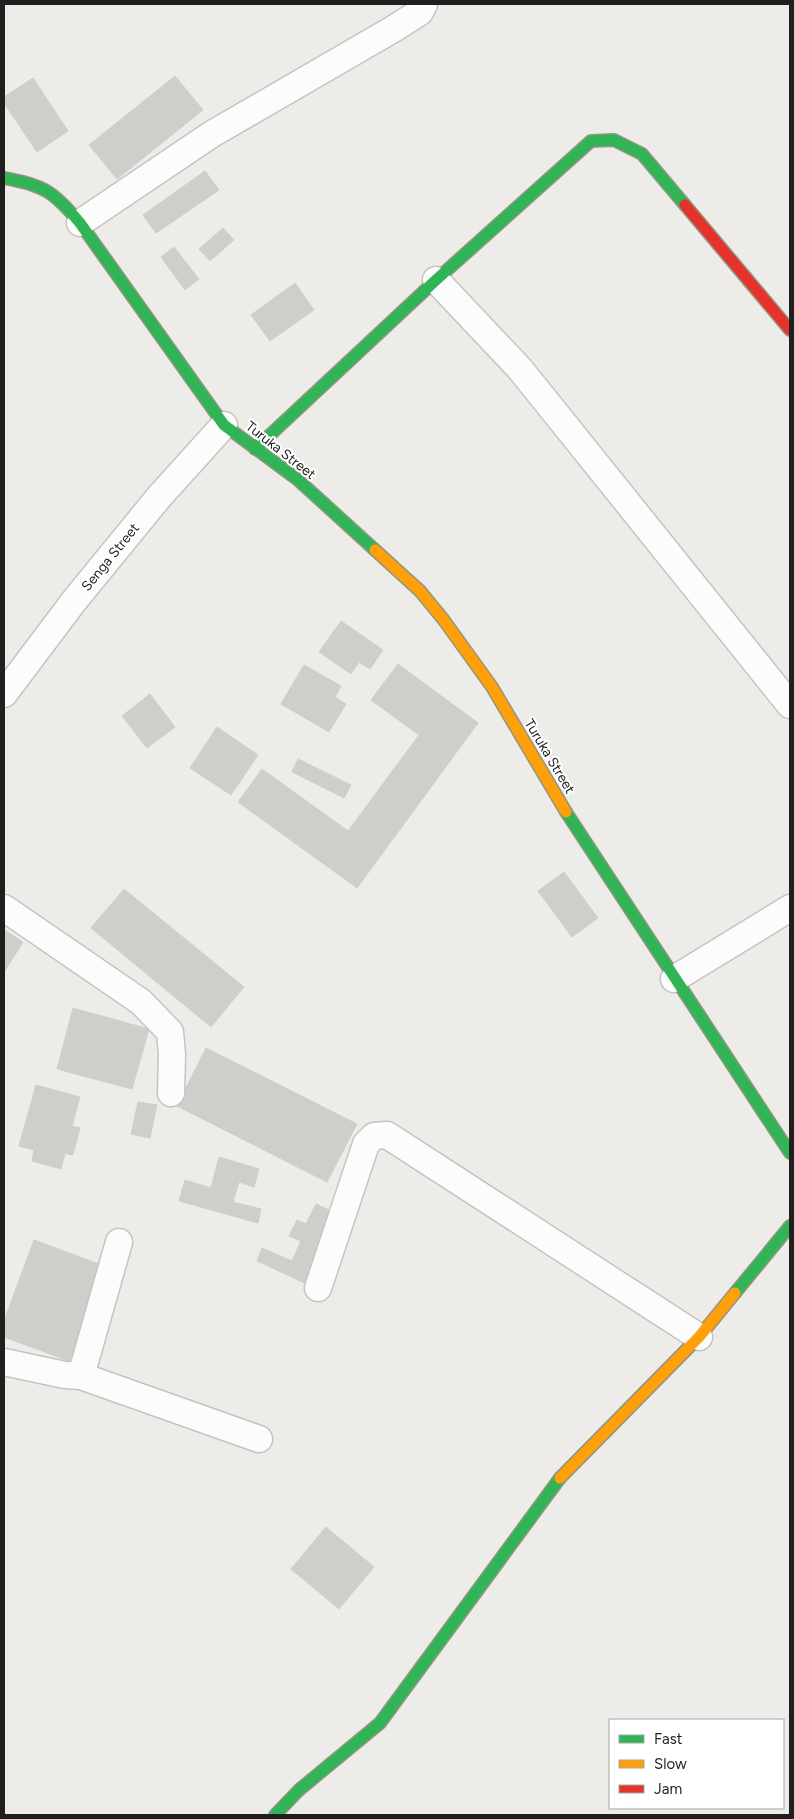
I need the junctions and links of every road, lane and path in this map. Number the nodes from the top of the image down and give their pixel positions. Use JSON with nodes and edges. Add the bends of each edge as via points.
{"nodes":[{"id":1,"x":424,"y":4,"type":"edge"},
{"id":2,"x":4,"y":178,"type":"edge"},
{"id":3,"x":80,"y":223,"type":"junction"},
{"id":4,"x":436,"y":280,"type":"junction"},
{"id":5,"x":790,"y":330,"type":"edge"},
{"id":6,"x":224,"y":425,"type":"junction"},
{"id":7,"x":255,"y":449,"type":"junction"},
{"id":8,"x":4,"y":694,"type":"edge"},
{"id":9,"x":790,"y":704,"type":"edge"},
{"id":10,"x":4,"y":908,"type":"edge"},
{"id":11,"x":790,"y":908,"type":"edge"},
{"id":12,"x":674,"y":979,"type":"junction"},
{"id":13,"x":171,"y":1092,"type":"dead end"},
{"id":14,"x":790,"y":1153,"type":"edge"},
{"id":15,"x":790,"y":1226,"type":"edge"},
{"id":16,"x":119,"y":1242,"type":"dead end"},
{"id":17,"x":318,"y":1288,"type":"dead end"},
{"id":18,"x":699,"y":1337,"type":"junction"},
{"id":19,"x":4,"y":1362,"type":"edge"},
{"id":20,"x":81,"y":1376,"type":"junction"},
{"id":21,"x":259,"y":1440,"type":"dead end"},
{"id":22,"x":275,"y":1815,"type":"edge"}],
"edges":[{"from":1,"to":3,"type":"street","via":[[420,12],[395,28],[212,134]]},
{"from":2,"to":3,"type":"street","name":"Turuka Street","via":[[47,189],[58,196]]},
{"from":3,"to":6,"type":"street","name":"Turuka Street"},
{"from":4,"to":5,"type":"street","via":[[591,141],[614,140],[642,154]]},
{"from":4,"to":7,"type":"street"},
{"from":4,"to":9,"type":"street","via":[[520,369]]},
{"from":6,"to":7,"type":"street","name":"Turuka Street"},
{"from":6,"to":8,"type":"street","name":"Senga Street","via":[[98,571]]},
{"from":7,"to":12,"type":"street","name":"Turuka Street","via":[[304,486],[420,591],[443,619],[492,688],[576,829]]},
{"from":10,"to":13,"type":"street","via":[[141,1002],[170,1032]]},
{"from":11,"to":12,"type":"street"},
{"from":12,"to":14,"type":"street","name":"Turuka Street"},
{"from":15,"to":18,"type":"street"},
{"from":16,"to":20,"type":"street"},
{"from":17,"to":18,"type":"street","via":[[366,1144],[374,1136],[386,1135]]},
{"from":18,"to":22,"type":"street","via":[[555,1483],[380,1723],[364,1740],[288,1799]]},
{"from":19,"to":20,"type":"street"},
{"from":20,"to":21,"type":"street"}]}
